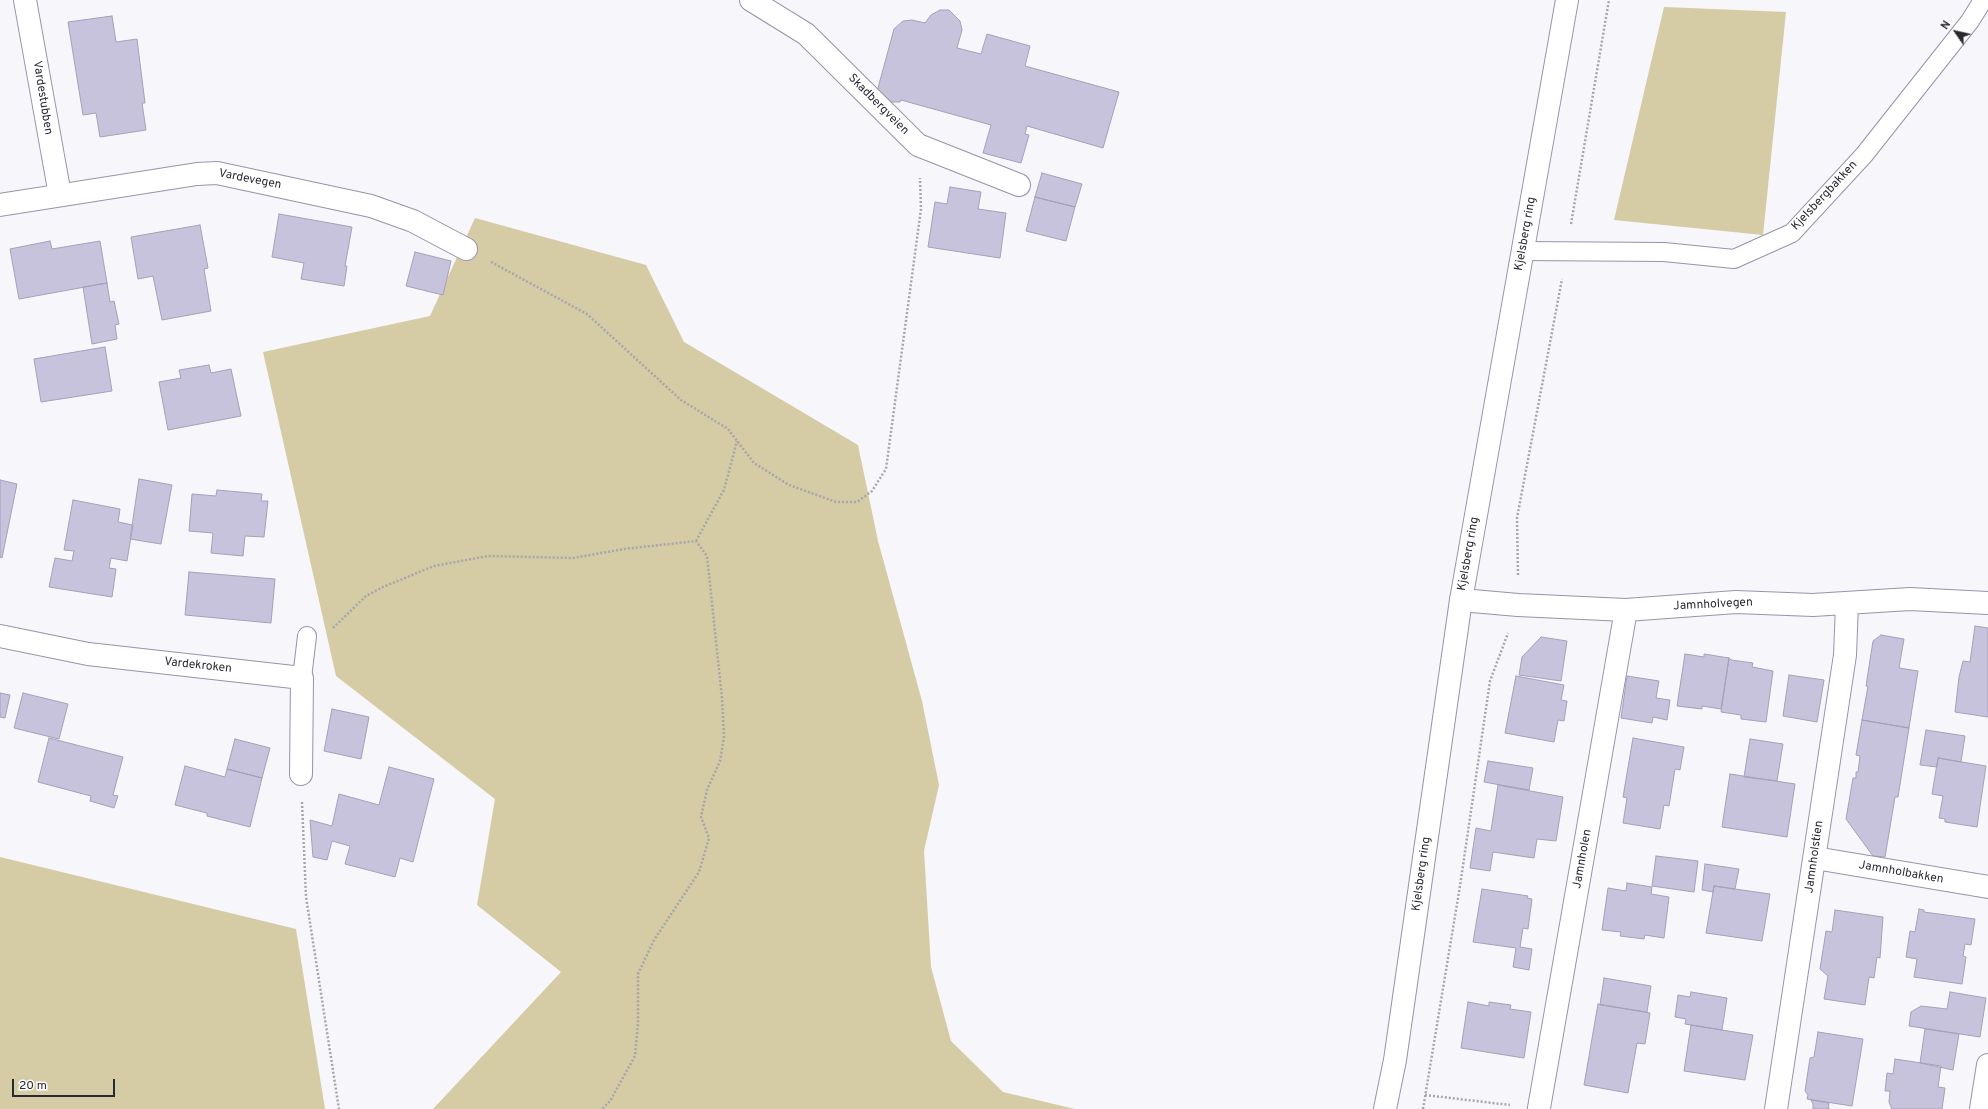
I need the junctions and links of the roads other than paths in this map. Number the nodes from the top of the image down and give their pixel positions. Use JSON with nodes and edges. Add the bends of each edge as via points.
{"nodes":[{"id":1,"x":25,"y":0,"type":"edge"},
{"id":2,"x":751,"y":0,"type":"edge"},
{"id":3,"x":1567,"y":0,"type":"edge"},
{"id":4,"x":1983,"y":0,"type":"edge"},
{"id":5,"x":1019,"y":185,"type":"dead end"},
{"id":6,"x":60,"y":195,"type":"junction"},
{"id":7,"x":0,"y":204,"type":"edge"},
{"id":8,"x":466,"y":250,"type":"road end"},
{"id":9,"x":1523,"y":251,"type":"junction"},
{"id":10,"x":1461,"y":600,"type":"junction"},
{"id":11,"x":1988,"y":603,"type":"edge"},
{"id":12,"x":1847,"y":604,"type":"junction"},
{"id":13,"x":1626,"y":610,"type":"junction"},
{"id":14,"x":0,"y":636,"type":"edge"},
{"id":15,"x":307,"y":636,"type":"road end"},
{"id":16,"x":302,"y":678,"type":"junction"},
{"id":17,"x":301,"y":774,"type":"road end"},
{"id":18,"x":1815,"y":858,"type":"junction"},
{"id":19,"x":1988,"y":887,"type":"edge"},
{"id":20,"x":1988,"y":1064,"type":"edge"},
{"id":21,"x":1539,"y":1108,"type":"road end"},
{"id":22,"x":1385,"y":1109,"type":"edge"},
{"id":23,"x":1776,"y":1109,"type":"edge"},
{"id":24,"x":1981,"y":1109,"type":"edge"}],
"edges":[{"from":1,"to":6,"type":"street","name":"Vardestubben"},
{"from":2,"to":5,"type":"street","name":"Skadbergveien","via":[[806,34],[918,145]]},
{"from":3,"to":9,"type":"street","name":"Kjelsberg ring"},
{"from":4,"to":9,"type":"lane","name":"Kjelsbergbakken","via":[[1970,21],[1864,155],[1792,233],[1734,259],[1664,252]]},
{"from":6,"to":7,"type":"street","name":"Vardevegen"},
{"from":6,"to":8,"type":"street","name":"Vardevegen","via":[[217,173],[371,206],[413,221]]},
{"from":9,"to":10,"type":"street","name":"Kjelsberg ring"},
{"from":10,"to":13,"type":"street","name":"Jamnholvegen"},
{"from":10,"to":22,"type":"street","name":"Kjelsberg ring","via":[[1396,1052]]},
{"from":11,"to":12,"type":"street","name":"Jamnholvegen","via":[[1910,599]]},
{"from":12,"to":13,"type":"street","name":"Jamnholvegen","via":[[1736,602]]},
{"from":12,"to":18,"type":"street","name":"Jamnholstien","via":[[1845,655]]},
{"from":13,"to":21,"type":"street","name":"Jamnholen"},
{"from":14,"to":16,"type":"street","name":"Vardekroken","via":[[88,654]]},
{"from":15,"to":16,"type":"lane"},
{"from":16,"to":17,"type":"street"},
{"from":18,"to":19,"type":"street","name":"Jamnholbakken"},
{"from":18,"to":23,"type":"street","name":"Jamnholstien"},
{"from":20,"to":24,"type":"street"}]}
